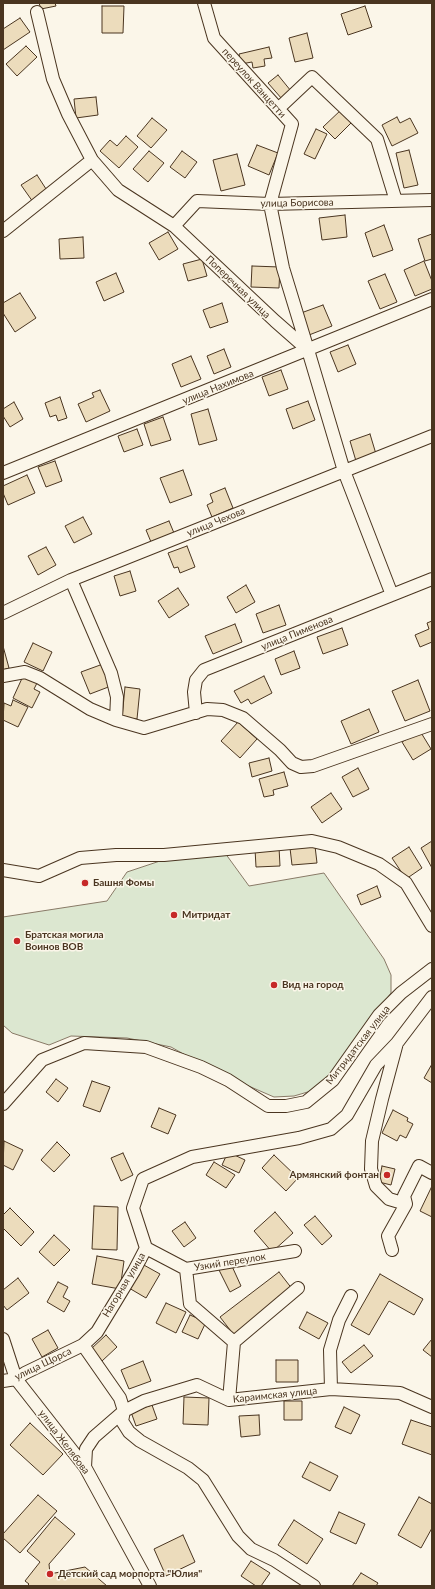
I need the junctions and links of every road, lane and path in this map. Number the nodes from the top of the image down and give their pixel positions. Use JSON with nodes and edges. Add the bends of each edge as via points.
{"nodes":[{"id":1,"x":204,"y":3,"type":"edge"},
{"id":2,"x":37,"y":12,"type":"dead end"},
{"id":3,"x":278,"y":109,"type":"junction"},
{"id":4,"x":92,"y":160,"type":"junction"},
{"id":5,"x":432,"y":200,"type":"edge"},
{"id":6,"x":396,"y":201,"type":"junction"},
{"id":7,"x":270,"y":204,"type":"junction"},
{"id":8,"x":174,"y":226,"type":"junction"},
{"id":9,"x":3,"y":231,"type":"edge"},
{"id":10,"x":432,"y":299,"type":"edge"},
{"id":11,"x":308,"y":350,"type":"junction"},
{"id":12,"x":432,"y":436,"type":"edge"},
{"id":13,"x":344,"y":471,"type":"junction"},
{"id":14,"x":3,"y":473,"type":"edge"},
{"id":15,"x":432,"y":579,"type":"edge"},
{"id":16,"x":71,"y":580,"type":"junction"},
{"id":17,"x":392,"y":595,"type":"junction"},
{"id":18,"x":3,"y":613,"type":"edge"},
{"id":19,"x":3,"y":676,"type":"edge"},
{"id":20,"x":196,"y":713,"type":"junction"},
{"id":21,"x":116,"y":720,"type":"junction"},
{"id":22,"x":432,"y":724,"type":"edge"},
{"id":23,"x":3,"y":870,"type":"edge"},
{"id":24,"x":432,"y":926,"type":"edge"},
{"id":25,"x":432,"y":969,"type":"edge"},
{"id":26,"x":432,"y":997,"type":"edge"},
{"id":27,"x":397,"y":1044,"type":"junction"},
{"id":28,"x":3,"y":1104,"type":"edge"},
{"id":29,"x":432,"y":1173,"type":"edge"},
{"id":30,"x":406,"y":1204,"type":"junction"},
{"id":31,"x":146,"y":1248,"type":"junction"},
{"id":32,"x":392,"y":1250,"type":"dead end"},
{"id":33,"x":295,"y":1251,"type":"dead end"},
{"id":34,"x":186,"y":1269,"type":"junction"},
{"id":35,"x":298,"y":1288,"type":"dead end"},
{"id":36,"x":351,"y":1296,"type":"dead end"},
{"id":37,"x":3,"y":1339,"type":"edge"},
{"id":38,"x":234,"y":1342,"type":"junction"},
{"id":39,"x":83,"y":1345,"type":"junction"},
{"id":40,"x":16,"y":1379,"type":"junction"},
{"id":41,"x":3,"y":1381,"type":"edge"},
{"id":42,"x":331,"y":1389,"type":"junction"},
{"id":43,"x":229,"y":1400,"type":"junction"},
{"id":44,"x":432,"y":1406,"type":"edge"},
{"id":45,"x":124,"y":1411,"type":"junction"},
{"id":46,"x":85,"y":1467,"type":"junction"},
{"id":47,"x":150,"y":1586,"type":"edge"},
{"id":48,"x":314,"y":1586,"type":"edge"}],
"edges":[{"from":1,"to":3,"type":"street","name":"переулок Ванцетти","via":[[214,38]]},
{"from":2,"to":4,"type":"street","name":"Поперечная улица","via":[[53,80]]},
{"from":3,"to":6,"type":"street","via":[[312,77],[377,139]]},
{"from":3,"to":7,"type":"street","name":"переулок Ванцетти","via":[[292,124]]},
{"from":4,"to":8,"type":"street","name":"Поперечная улица","via":[[118,190]]},
{"from":4,"to":9,"type":"street"},
{"from":5,"to":6,"type":"street","name":"улица Борисова"},
{"from":6,"to":7,"type":"street","name":"улица Борисова"},
{"from":7,"to":8,"type":"street","name":"улица Борисова","via":[[197,201]]},
{"from":7,"to":11,"type":"street","name":"переулок Ванцетти","via":[[283,268]]},
{"from":8,"to":11,"type":"street","name":"Поперечная улица"},
{"from":10,"to":11,"type":"street","name":"улица Нахимова"},
{"from":11,"to":13,"type":"street"},
{"from":11,"to":14,"type":"street","name":"улица Нахимова"},
{"from":12,"to":13,"type":"street","name":"улица Чехова"},
{"from":13,"to":16,"type":"street","name":"улица Чехова"},
{"from":13,"to":17,"type":"street"},
{"from":15,"to":17,"type":"street","name":"улица Пименова"},
{"from":16,"to":18,"type":"street","name":"улица Чехова"},
{"from":16,"to":21,"type":"street","via":[[111,673],[118,696]]},
{"from":17,"to":20,"type":"street","name":"улица Пименова","via":[[204,670],[196,680]]},
{"from":19,"to":21,"type":"street","via":[[25,672],[40,678],[90,709]]},
{"from":20,"to":21,"type":"street","via":[[144,728]]},
{"from":20,"to":22,"type":"street","via":[[207,709],[223,710],[243,718],[292,763],[301,767],[313,766]]},
{"from":23,"to":24,"type":"street","via":[[39,876],[80,858],[116,854],[164,855],[312,841],[338,847],[379,864],[406,883]]},
{"from":25,"to":28,"type":"street","name":"Митридатская улица","via":[[401,993],[379,1016],[333,1080],[306,1102],[268,1106],[228,1080],[146,1047],[84,1043],[42,1060]]},
{"from":26,"to":27,"type":"street"},
{"from":27,"to":30,"type":"street","via":[[372,1142],[371,1169],[376,1186],[390,1199]]},
{"from":27,"to":31,"type":"street","name":"Нагорная улица","via":[[376,1065],[347,1115],[331,1129],[299,1138],[192,1157],[143,1179],[133,1208]]},
{"from":29,"to":30,"type":"street","via":[[419,1166],[404,1196]]},
{"from":30,"to":32,"type":"street","via":[[388,1236]]},
{"from":31,"to":34,"type":"street","name":"Узкий переулок"},
{"from":31,"to":39,"type":"street","name":"Нагорная улица","via":[[97,1332]]},
{"from":33,"to":34,"type":"street","name":"Узкий переулок"},
{"from":34,"to":38,"type":"street","via":[[190,1304]]},
{"from":35,"to":38,"type":"street"},
{"from":36,"to":42,"type":"street","via":[[339,1320],[330,1350]]},
{"from":37,"to":40,"type":"street","name":"улица Желябова"},
{"from":38,"to":43,"type":"street"},
{"from":39,"to":40,"type":"street","name":"улица Щорса"},
{"from":39,"to":45,"type":"street","via":[[120,1398]]},
{"from":40,"to":41,"type":"street","name":"улица Щорса"},
{"from":40,"to":46,"type":"street","name":"улица Желябова"},
{"from":42,"to":43,"type":"street","name":"Караимская улица"},
{"from":42,"to":44,"type":"street","name":"Караимская улица","via":[[400,1393]]},
{"from":43,"to":45,"type":"street","name":"Караимская улица","via":[[196,1385],[144,1401]]},
{"from":45,"to":46,"type":"street","name":"Караимская улица","via":[[94,1437],[86,1450]]},
{"from":45,"to":48,"type":"street","via":[[122,1421],[129,1432],[203,1480],[238,1536],[251,1549],[274,1560]]},
{"from":46,"to":47,"type":"street","name":"улица Желябова"}]}
